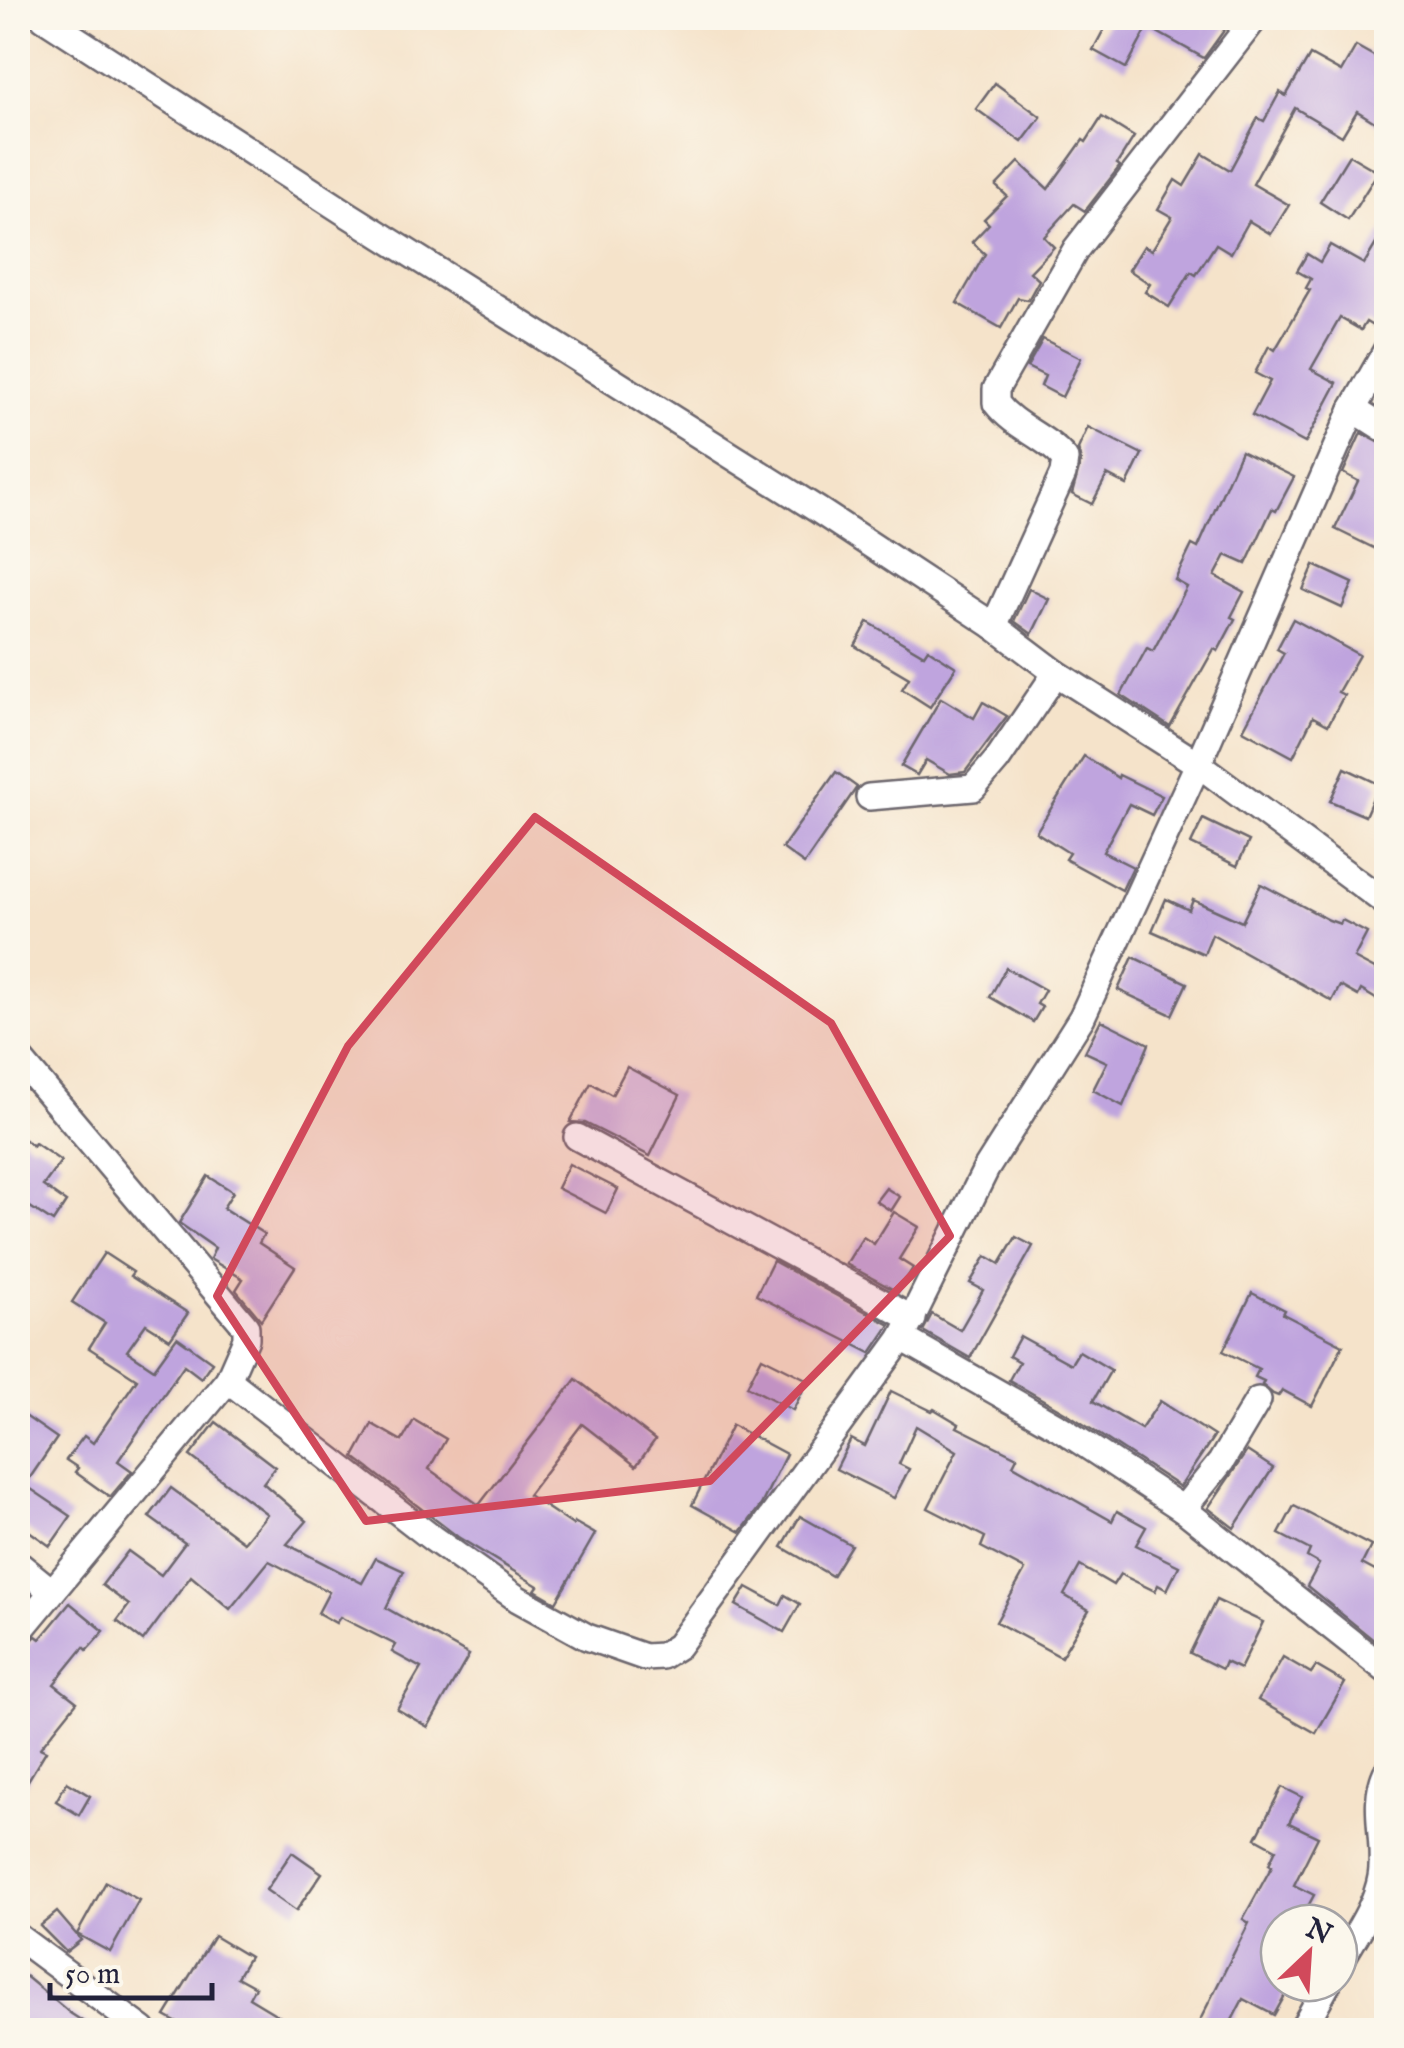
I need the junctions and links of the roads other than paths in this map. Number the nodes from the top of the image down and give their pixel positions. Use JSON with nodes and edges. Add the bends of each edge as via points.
{"nodes":[{"id":1,"x":44,"y":18,"type":"edge"},
{"id":2,"x":1255,"y":18,"type":"edge"},
{"id":3,"x":1386,"y":351,"type":"edge"},
{"id":4,"x":1353,"y":409,"type":"junction"},
{"id":5,"x":1386,"y":430,"type":"edge"},
{"id":6,"x":994,"y":626,"type":"junction"},
{"id":7,"x":1056,"y":673,"type":"junction"},
{"id":8,"x":1198,"y":764,"type":"junction"},
{"id":9,"x":869,"y":796,"type":"dead end"},
{"id":10,"x":1386,"y":903,"type":"edge"},
{"id":11,"x":18,"y":1057,"type":"edge"},
{"id":12,"x":577,"y":1137,"type":"dead end"},
{"id":13,"x":907,"y":1329,"type":"junction"},
{"id":14,"x":228,"y":1380,"type":"junction"},
{"id":15,"x":1258,"y":1400,"type":"dead end"},
{"id":16,"x":1183,"y":1509,"type":"junction"},
{"id":17,"x":18,"y":1564,"type":"edge"},
{"id":18,"x":50,"y":1590,"type":"junction"},
{"id":19,"x":18,"y":1633,"type":"edge"},
{"id":20,"x":1386,"y":1670,"type":"edge"},
{"id":21,"x":1386,"y":1773,"type":"edge"},
{"id":22,"x":1359,"y":1927,"type":"edge"},
{"id":23,"x":18,"y":1937,"type":"edge"},
{"id":24,"x":1317,"y":2003,"type":"edge"},
{"id":25,"x":143,"y":2030,"type":"edge"},
{"id":26,"x":1302,"y":2030,"type":"edge"}],
"edges":[{"from":1,"to":6,"type":"street"},
{"from":2,"to":6,"type":"street","via":[[1076,249],[996,389],[996,404],[1008,420],[1065,460]]},
{"from":3,"to":4,"type":"street"},
{"from":4,"to":5,"type":"street"},
{"from":4,"to":8,"type":"street"},
{"from":6,"to":7,"type":"street"},
{"from":7,"to":8,"type":"street"},
{"from":7,"to":9,"type":"street","via":[[973,788]]},
{"from":8,"to":10,"type":"street"},
{"from":8,"to":13,"type":"street","via":[[1082,1017],[986,1168]]},
{"from":11,"to":14,"type":"street","via":[[240,1316],[246,1339]]},
{"from":12,"to":13,"type":"street"},
{"from":13,"to":14,"type":"street","via":[[688,1635],[655,1658],[587,1637],[518,1598]]},
{"from":13,"to":16,"type":"street"},
{"from":14,"to":18,"type":"street"},
{"from":15,"to":16,"type":"street"},
{"from":16,"to":20,"type":"street"},
{"from":17,"to":18,"type":"street"},
{"from":18,"to":19,"type":"street"},
{"from":21,"to":22,"type":"street","via":[[1380,1788],[1380,1881]]},
{"from":23,"to":25,"type":"street"},
{"from":24,"to":26,"type":"street"}]}
